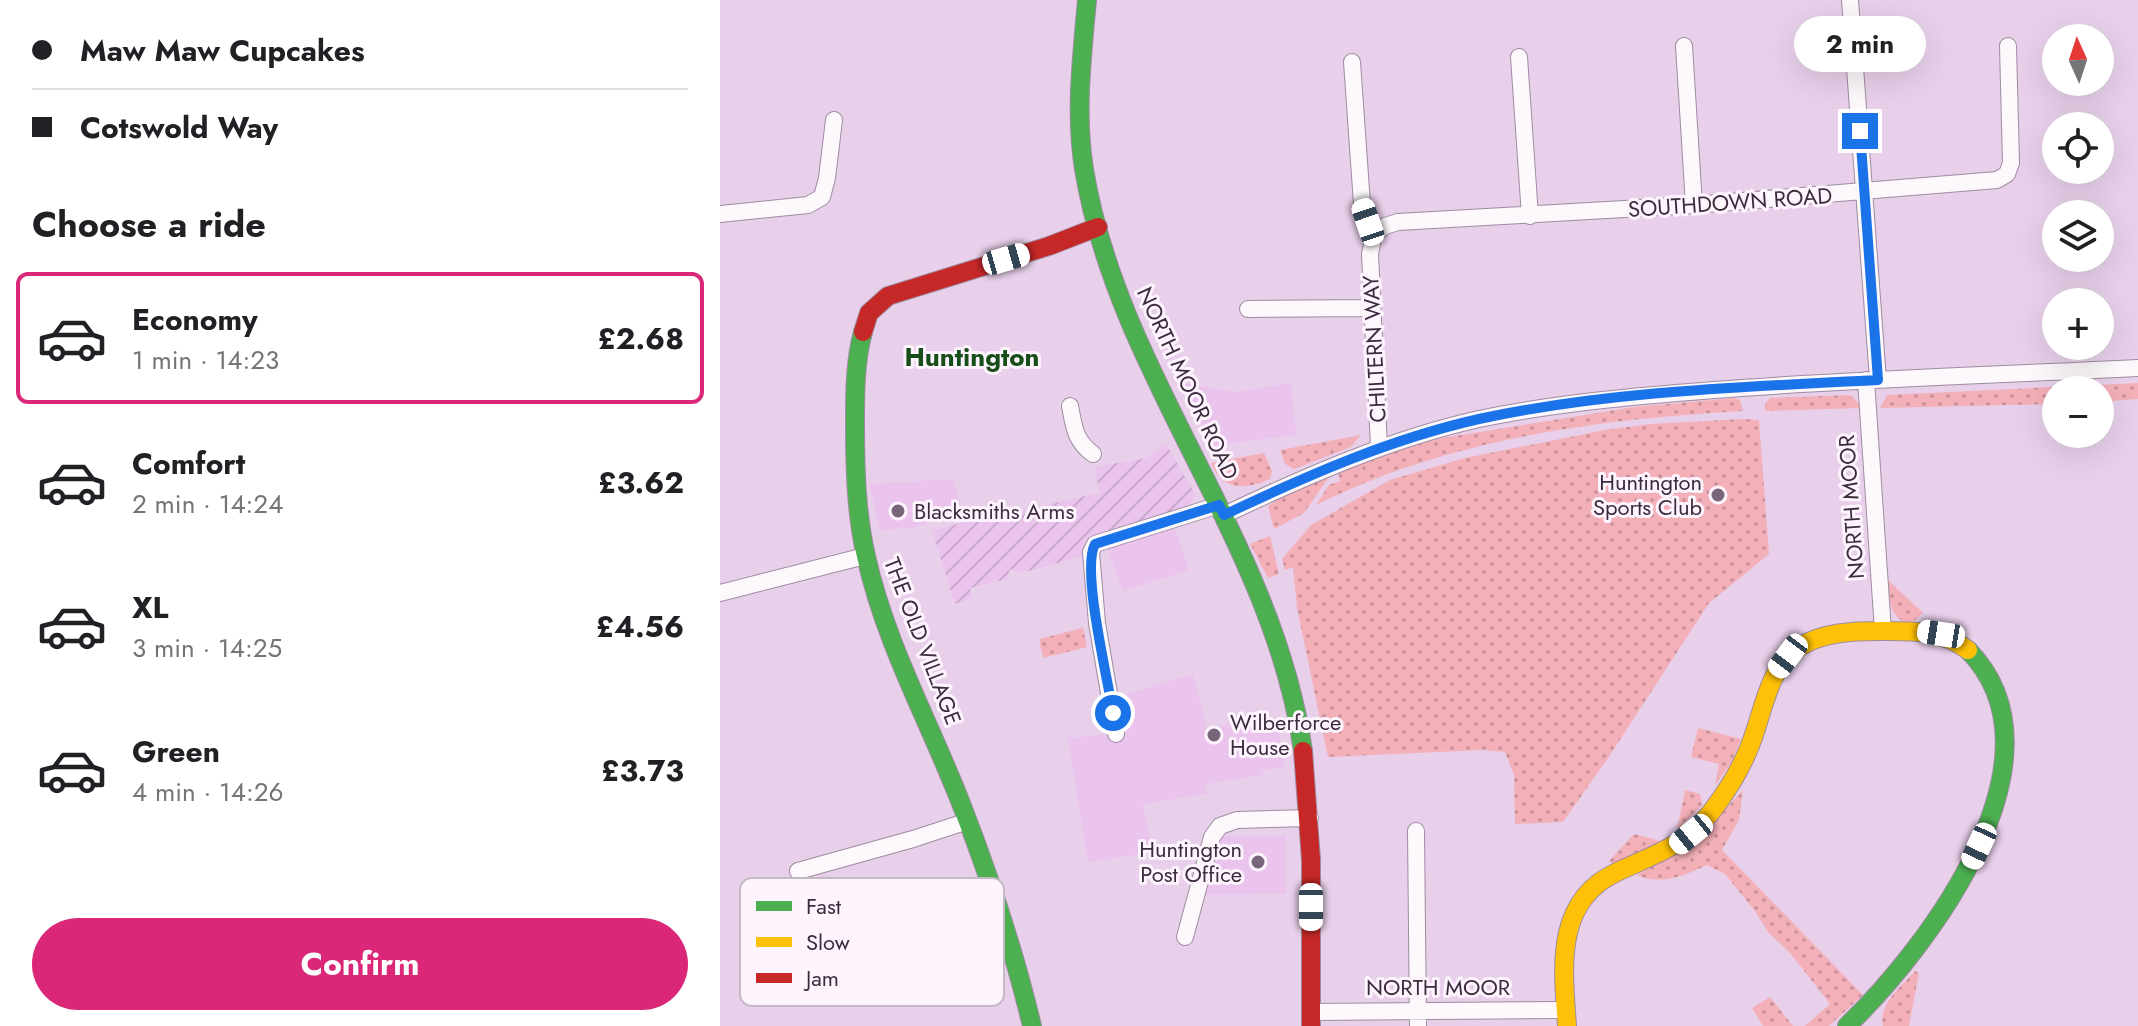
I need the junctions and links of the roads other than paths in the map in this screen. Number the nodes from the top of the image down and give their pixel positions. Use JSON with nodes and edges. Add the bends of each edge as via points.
{"nodes":[{"id":1,"x":1087,"y":0,"type":"edge"},
{"id":2,"x":1850,"y":6,"type":"edge"},
{"id":3,"x":1684,"y":46,"type":"dead end"},
{"id":4,"x":2008,"y":46,"type":"dead end"},
{"id":5,"x":1519,"y":57,"type":"dead end"},
{"id":6,"x":1352,"y":62,"type":"dead end"},
{"id":7,"x":834,"y":120,"type":"dead end"},
{"id":8,"x":1864,"y":192,"type":"junction"},
{"id":9,"x":1694,"y":205,"type":"junction"},
{"id":10,"x":720,"y":214,"type":"edge"},
{"id":11,"x":1530,"y":216,"type":"junction"},
{"id":12,"x":1098,"y":227,"type":"junction"},
{"id":13,"x":1374,"y":234,"type":"junction"},
{"id":14,"x":1372,"y":308,"type":"junction"},
{"id":15,"x":1248,"y":309,"type":"dead end"},
{"id":16,"x":2138,"y":368,"type":"edge"},
{"id":17,"x":1872,"y":380,"type":"junction"},
{"id":18,"x":1070,"y":406,"type":"dead end"},
{"id":19,"x":1379,"y":448,"type":"junction"},
{"id":20,"x":1093,"y":454,"type":"dead end"},
{"id":21,"x":1221,"y":510,"type":"junction"},
{"id":22,"x":865,"y":556,"type":"junction"},
{"id":23,"x":720,"y":593,"type":"edge"},
{"id":24,"x":1883,"y":631,"type":"junction"},
{"id":25,"x":1116,"y":734,"type":"dead end"},
{"id":26,"x":1310,"y":818,"type":"junction"},
{"id":27,"x":968,"y":821,"type":"junction"},
{"id":28,"x":1416,"y":831,"type":"dead end"},
{"id":29,"x":798,"y":871,"type":"dead end"},
{"id":30,"x":989,"y":878,"type":"edge"},
{"id":31,"x":1004,"y":918,"type":"edge"},
{"id":32,"x":1185,"y":937,"type":"dead end"},
{"id":33,"x":1418,"y":1018,"type":"edge"},
{"id":34,"x":1567,"y":1018,"type":"edge"},
{"id":35,"x":1311,"y":1019,"type":"edge"},
{"id":36,"x":1858,"y":1023,"type":"edge"},
{"id":37,"x":1032,"y":1026,"type":"edge"}],
"edges":[{"from":1,"to":12,"type":"street","name":"NORTH MOOR ROAD","via":[[1081,140]]},
{"from":2,"to":8,"type":"street","name":"NORTH MOOR"},
{"from":3,"to":9,"type":"street"},
{"from":4,"to":8,"type":"street","name":"SOUTHDOWN ROAD","via":[[2007,174],[1997,180]]},
{"from":5,"to":11,"type":"street"},
{"from":6,"to":13,"type":"street","name":"CHILTERN WAY","via":[[1362,204]]},
{"from":7,"to":10,"type":"street","via":[[822,197],[808,205]]},
{"from":8,"to":9,"type":"street","name":"SOUTHDOWN ROAD"},
{"from":8,"to":17,"type":"street","name":"NORTH MOOR"},
{"from":9,"to":11,"type":"street","name":"SOUTHDOWN ROAD"},
{"from":11,"to":13,"type":"street","name":"SOUTHDOWN ROAD","via":[[1398,222]]},
{"from":12,"to":21,"type":"street","name":"NORTH MOOR ROAD","via":[[1139,342]]},
{"from":12,"to":22,"type":"street","name":"THE OLD VILLAGE","via":[[910,287],[871,311],[862,333],[855,419]]},
{"from":13,"to":14,"type":"street","name":"CHILTERN WAY"},
{"from":14,"to":15,"type":"street"},
{"from":14,"to":19,"type":"street","name":"CHILTERN WAY"},
{"from":16,"to":17,"type":"street"},
{"from":17,"to":19,"type":"street","via":[[1642,396],[1532,410]]},
{"from":17,"to":24,"type":"street","name":"NORTH MOOR"},
{"from":18,"to":20,"type":"street","via":[[1074,432]]},
{"from":19,"to":21,"type":"street"},
{"from":21,"to":25,"type":"street","via":[[1095,544],[1091,552]]},
{"from":21,"to":26,"type":"street","name":"NORTH MOOR ROAD","via":[[1272,630],[1289,686]]},
{"from":22,"to":23,"type":"street"},
{"from":22,"to":27,"type":"street","name":"THE OLD VILLAGE","via":[[888,630]]},
{"from":24,"to":34,"type":"street","name":"NORTH MOOR","via":[[1820,638],[1788,656],[1767,693],[1740,769],[1701,823],[1674,848],[1586,890],[1568,925]]},
{"from":24,"to":36,"type":"street","name":"NORTH MOOR","via":[[1941,634],[1970,652],[2001,704],[2005,755],[1992,812],[1967,872],[1906,965]]},
{"from":26,"to":32,"type":"street","via":[[1237,820],[1220,826],[1212,837]]},
{"from":26,"to":35,"type":"street","name":"NORTH MOOR ROAD"},
{"from":27,"to":29,"type":"street"},
{"from":27,"to":30,"type":"street","name":"THE OLD VILLAGE"},
{"from":28,"to":33,"type":"street"},
{"from":31,"to":37,"type":"street","name":"THE OLD VILLAGE"},
{"from":33,"to":34,"type":"street","name":"NORTH MOOR"},
{"from":33,"to":35,"type":"street","name":"NORTH MOOR"}]}
